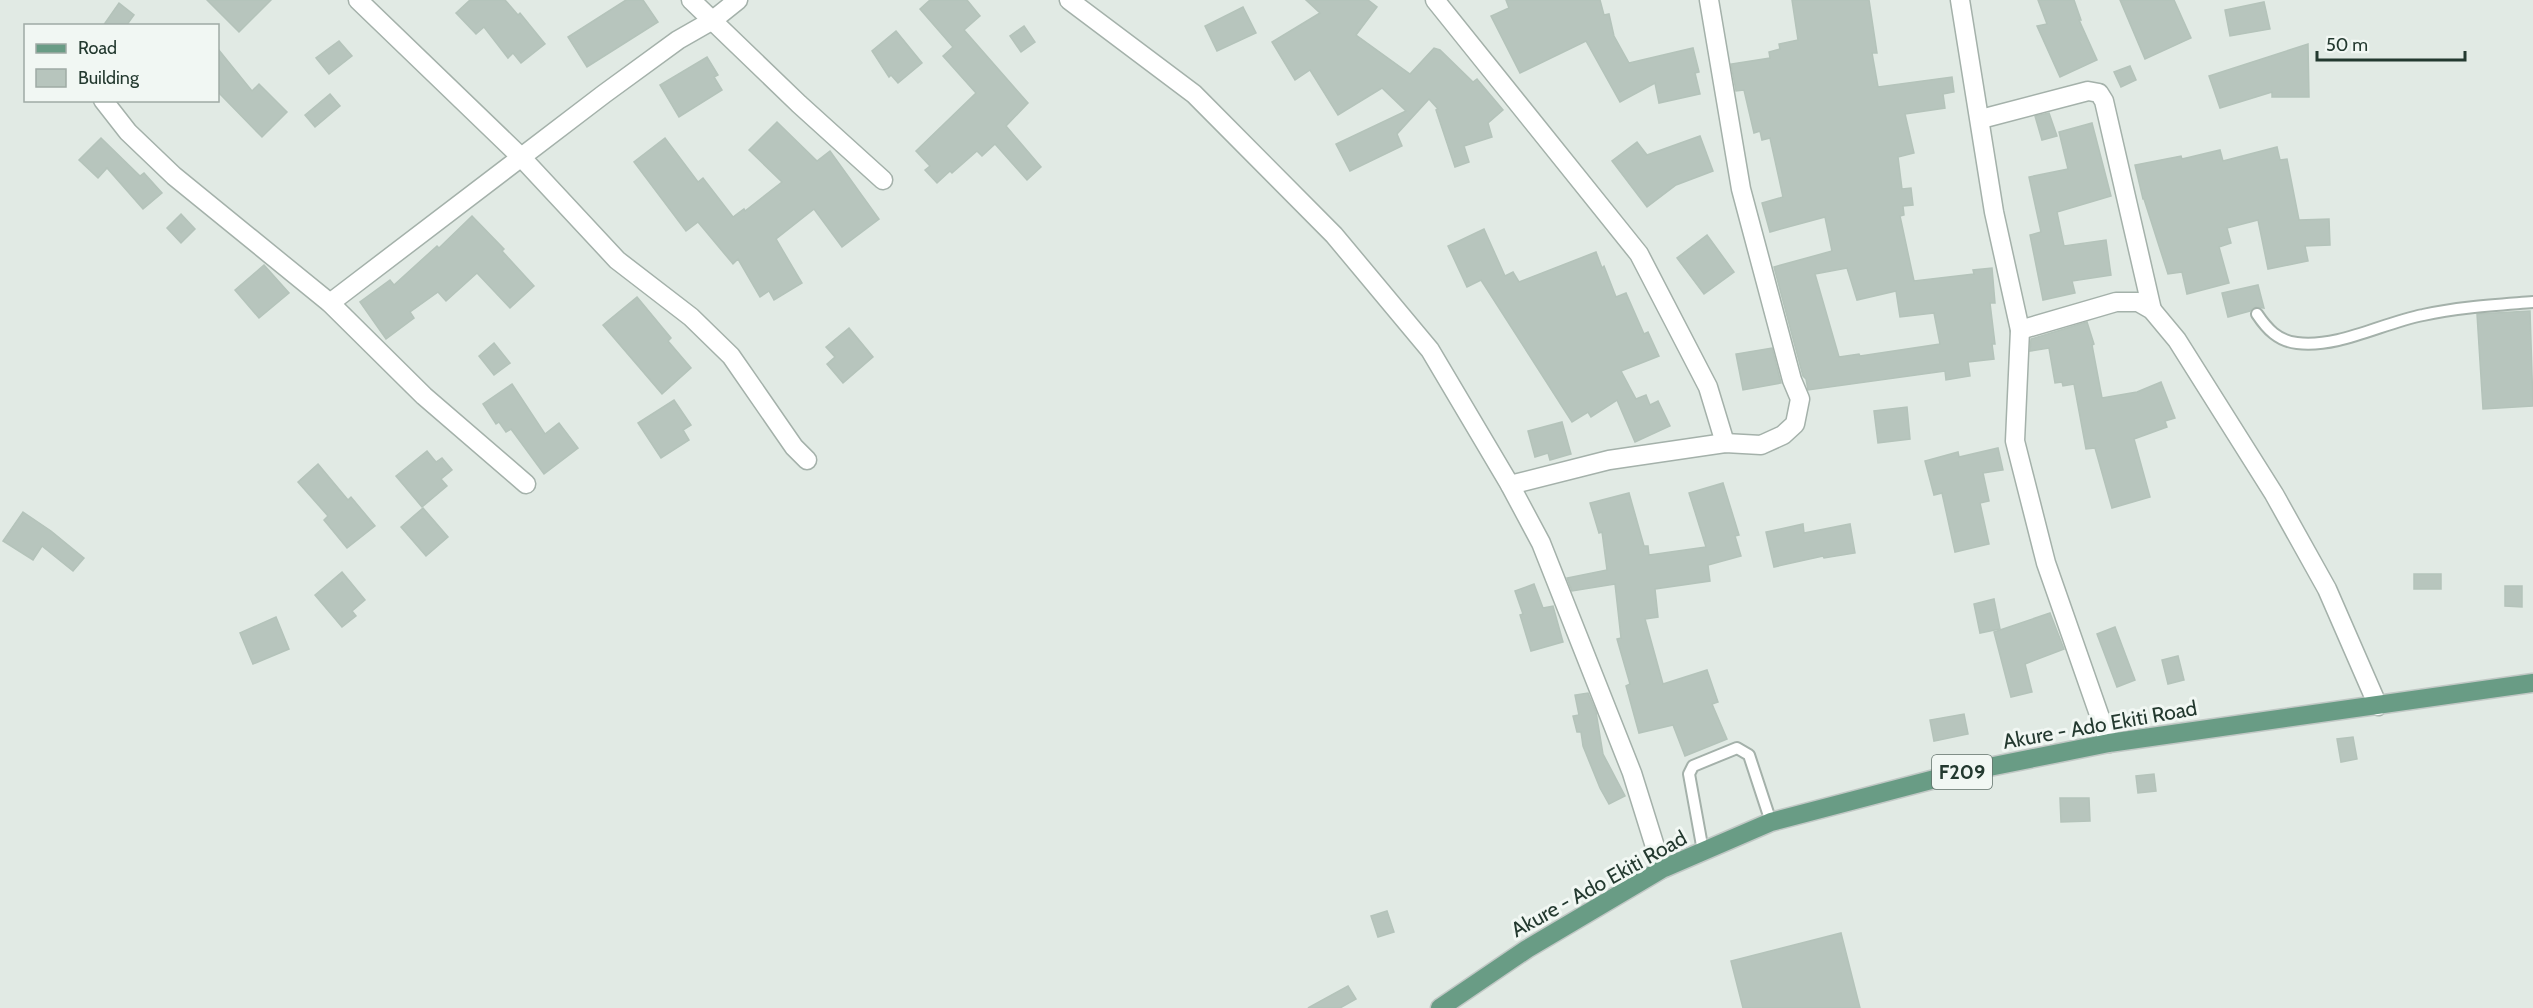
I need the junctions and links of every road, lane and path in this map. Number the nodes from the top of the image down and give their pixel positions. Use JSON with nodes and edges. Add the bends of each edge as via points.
{"nodes":[{"id":1,"x":358,"y":0,"type":"edge"},
{"id":2,"x":691,"y":0,"type":"edge"},
{"id":3,"x":738,"y":0,"type":"edge"},
{"id":4,"x":1435,"y":0,"type":"edge"},
{"id":5,"x":1709,"y":0,"type":"edge"},
{"id":6,"x":1960,"y":0,"type":"edge"},
{"id":7,"x":1078,"y":2,"type":"edge"},
{"id":8,"x":713,"y":20,"type":"junction"},
{"id":9,"x":105,"y":102,"type":"edge"},
{"id":10,"x":1981,"y":119,"type":"junction"},
{"id":11,"x":522,"y":158,"type":"junction"},
{"id":12,"x":883,"y":180,"type":"dead end"},
{"id":13,"x":2533,"y":302,"type":"edge"},
{"id":14,"x":330,"y":303,"type":"junction"},
{"id":15,"x":2152,"y":310,"type":"junction"},
{"id":16,"x":2257,"y":314,"type":"dead end"},
{"id":17,"x":2020,"y":330,"type":"junction"},
{"id":18,"x":1725,"y":443,"type":"junction"},
{"id":19,"x":807,"y":460,"type":"dead end"},
{"id":20,"x":526,"y":484,"type":"dead end"},
{"id":21,"x":1510,"y":485,"type":"junction"},
{"id":22,"x":2533,"y":683,"type":"edge"},
{"id":23,"x":2378,"y":706,"type":"junction"},
{"id":24,"x":2109,"y":743,"type":"junction"},
{"id":25,"x":1771,"y":822,"type":"junction"},
{"id":26,"x":1703,"y":851,"type":"junction"},
{"id":27,"x":1662,"y":869,"type":"junction"},
{"id":28,"x":1440,"y":1008,"type":"edge"}],
"edges":[{"from":1,"to":11,"type":"street"},
{"from":2,"to":8,"type":"street"},
{"from":3,"to":8,"type":"street"},
{"from":4,"to":18,"type":"street","via":[[1639,254],[1708,387]]},
{"from":5,"to":18,"type":"street","via":[[1741,189],[1800,399],[1796,424],[1783,435],[1761,445]]},
{"from":6,"to":10,"type":"street"},
{"from":7,"to":21,"type":"street","via":[[1194,94],[1334,235],[1430,350]]},
{"from":8,"to":11,"type":"street","via":[[652,58]]},
{"from":8,"to":12,"type":"street"},
{"from":9,"to":14,"type":"street","via":[[128,132],[174,176]]},
{"from":10,"to":15,"type":"street","via":[[2088,91],[2099,93]]},
{"from":10,"to":17,"type":"street","via":[[1994,212]]},
{"from":11,"to":14,"type":"street"},
{"from":11,"to":19,"type":"street","via":[[617,260],[691,317],[731,356]]},
{"from":13,"to":16,"type":"lane","via":[[2423,315],[2336,340],[2296,343],[2267,330]]},
{"from":14,"to":20,"type":"street","via":[[424,396]]},
{"from":15,"to":17,"type":"street","via":[[2138,302],[2116,302]]},
{"from":15,"to":23,"type":"street","via":[[2177,340],[2274,494],[2326,589]]},
{"from":17,"to":24,"type":"street","via":[[2015,441],[2046,563]]},
{"from":18,"to":21,"type":"street","via":[[1609,460]]},
{"from":21,"to":27,"type":"street","via":[[1541,543],[1562,594],[1632,773]]},
{"from":22,"to":23,"type":"main road","name":"Akure - Ado Ekiti Road","number":"F209"},
{"from":23,"to":24,"type":"main road","name":"Akure - Ado Ekiti Road","number":"F209"},
{"from":24,"to":25,"type":"main road","name":"Akure - Ado Ekiti Road","number":"F209","via":[[1954,774]]},
{"from":25,"to":26,"type":"main road","name":"Akure - Ado Ekiti Road","number":"F209"},
{"from":25,"to":26,"type":"lane","via":[[1749,754],[1737,748],[1693,766],[1689,774]]},
{"from":26,"to":27,"type":"main road","name":"Akure - Ado Ekiti Road","number":"F209"},
{"from":27,"to":28,"type":"main road","name":"Akure - Ado Ekiti Road","number":"F209"}]}
